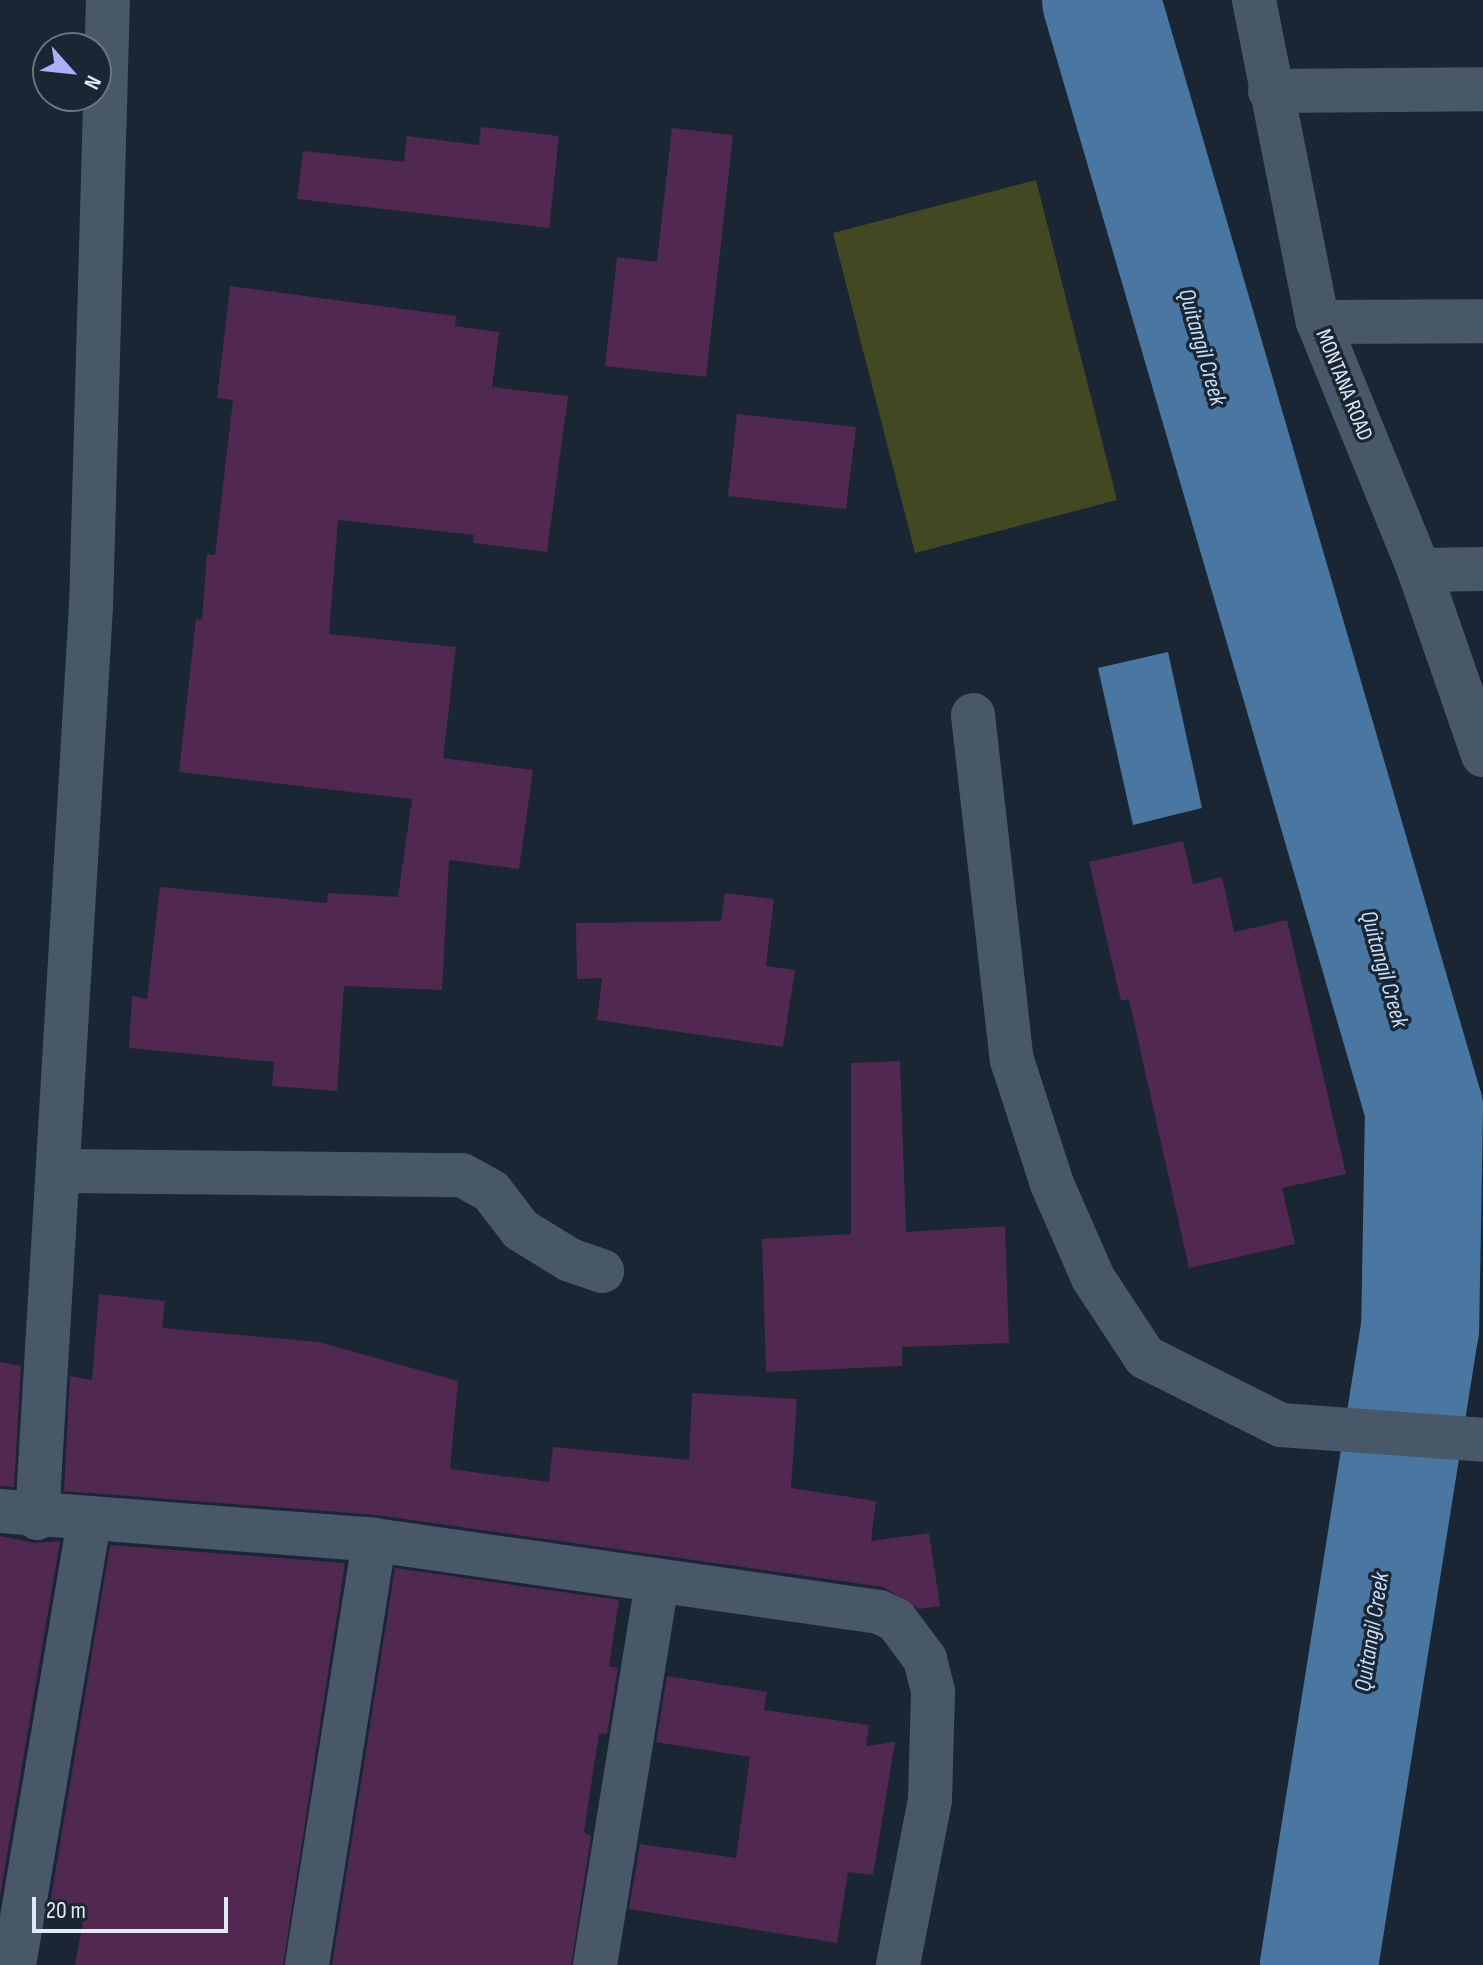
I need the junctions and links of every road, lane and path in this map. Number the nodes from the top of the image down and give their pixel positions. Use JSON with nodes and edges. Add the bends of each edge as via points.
{"nodes":[{"id":1,"x":108,"y":0,"type":"edge"},
{"id":2,"x":1254,"y":0,"type":"edge"},
{"id":3,"x":1483,"y":89,"type":"edge"},
{"id":4,"x":1270,"y":91,"type":"junction"},
{"id":5,"x":1483,"y":321,"type":"edge"},
{"id":6,"x":1318,"y":322,"type":"junction"},
{"id":7,"x":1483,"y":569,"type":"edge"},
{"id":8,"x":1419,"y":570,"type":"junction"},
{"id":9,"x":973,"y":715,"type":"dead end"},
{"id":10,"x":1483,"y":755,"type":"edge"},
{"id":11,"x":61,"y":1171,"type":"junction"},
{"id":12,"x":602,"y":1271,"type":"dead end"},
{"id":13,"x":1483,"y":1440,"type":"edge"},
{"id":14,"x":19,"y":1515,"type":"edge"},
{"id":15,"x":89,"y":1520,"type":"junction"},
{"id":16,"x":374,"y":1540,"type":"junction"},
{"id":17,"x":657,"y":1583,"type":"junction"},
{"id":18,"x":14,"y":1965,"type":"edge"},
{"id":19,"x":307,"y":1965,"type":"edge"},
{"id":20,"x":595,"y":1965,"type":"edge"},
{"id":21,"x":898,"y":1965,"type":"edge"}],
"edges":[{"from":1,"to":11,"type":"street","via":[[91,607]]},
{"from":2,"to":4,"type":"street","name":"MONTANA ROAD"},
{"from":3,"to":4,"type":"street"},
{"from":4,"to":6,"type":"street","name":"MONTANA ROAD"},
{"from":5,"to":6,"type":"street"},
{"from":6,"to":8,"type":"street","name":"MONTANA ROAD"},
{"from":7,"to":8,"type":"street"},
{"from":8,"to":10,"type":"street","name":"MONTANA ROAD"},
{"from":9,"to":13,"type":"street","via":[[1012,1060],[1052,1184],[1093,1278],[1145,1357],[1281,1425]]},
{"from":11,"to":12,"type":"street","via":[[462,1175],[491,1191],[521,1230],[570,1260]]},
{"from":11,"to":14,"type":"street"},
{"from":14,"to":15,"type":"street"},
{"from":15,"to":16,"type":"street"},
{"from":15,"to":18,"type":"street"},
{"from":16,"to":17,"type":"street"},
{"from":16,"to":19,"type":"street"},
{"from":17,"to":20,"type":"street"},
{"from":17,"to":21,"type":"street","via":[[879,1612],[896,1620],[925,1659],[933,1692],[930,1800]]}]}
